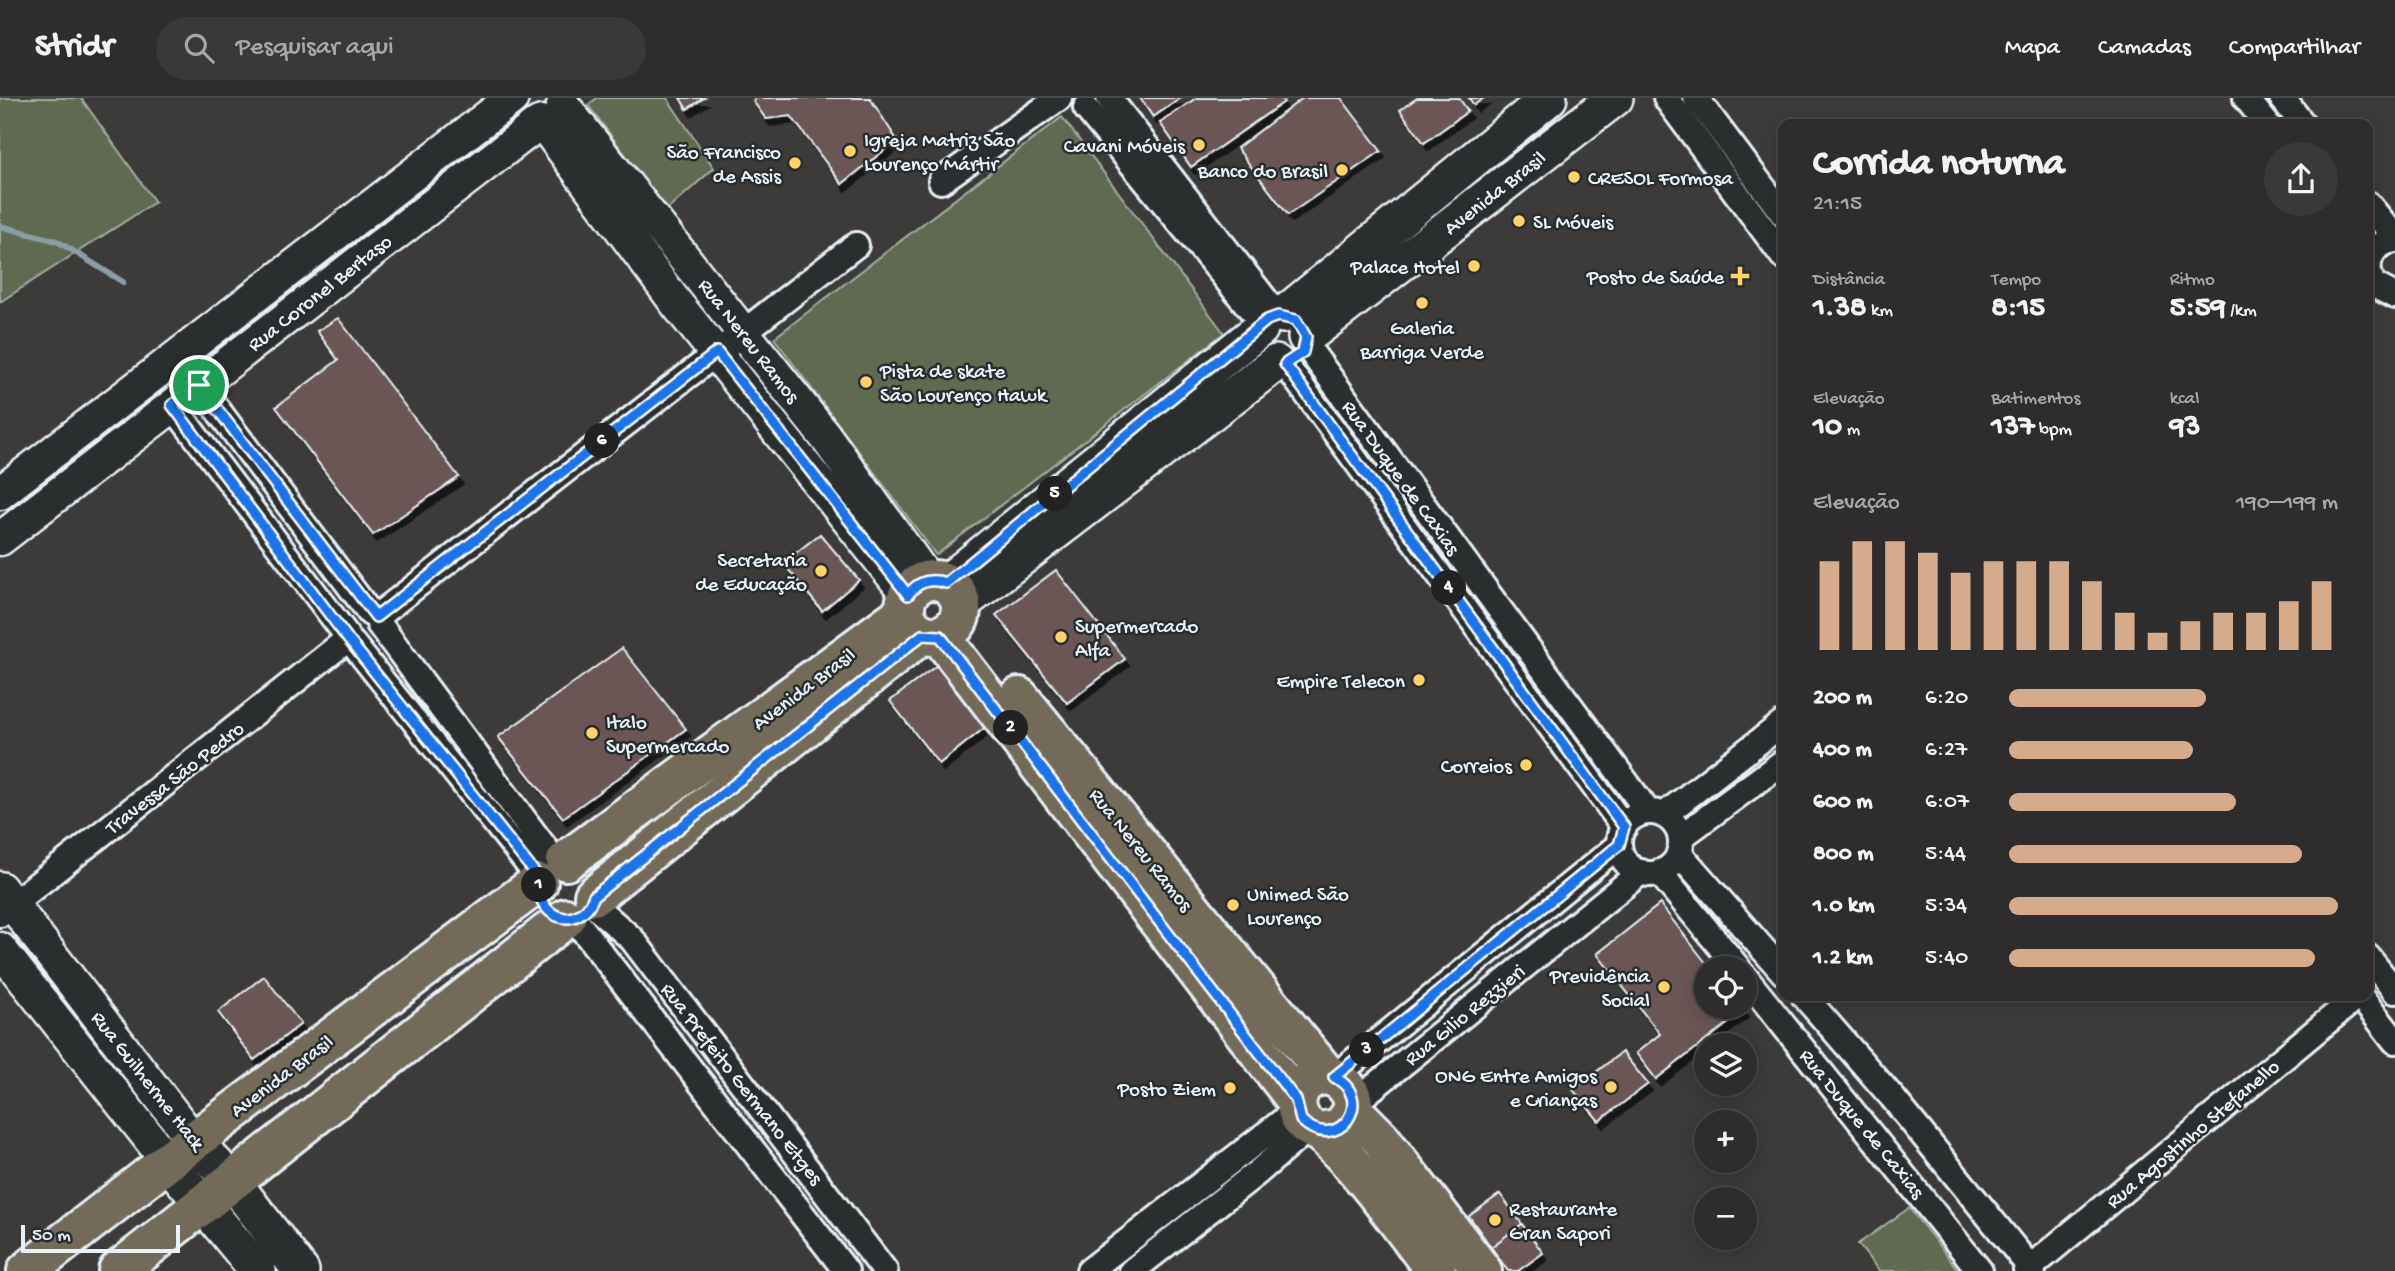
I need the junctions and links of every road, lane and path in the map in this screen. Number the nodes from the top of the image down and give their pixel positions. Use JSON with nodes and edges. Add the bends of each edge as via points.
{"nodes":[{"id":1,"x":513,"y":98,"type":"edge"},
{"id":2,"x":1061,"y":98,"type":"edge"},
{"id":3,"x":1109,"y":98,"type":"edge"},
{"id":4,"x":1549,"y":98,"type":"edge"},
{"id":5,"x":1615,"y":98,"type":"edge"},
{"id":6,"x":1666,"y":98,"type":"edge"},
{"id":7,"x":1696,"y":98,"type":"edge"},
{"id":8,"x":2246,"y":98,"type":"edge"},
{"id":9,"x":2282,"y":98,"type":"edge"},
{"id":10,"x":1095,"y":103,"type":"edge"},
{"id":11,"x":556,"y":108,"type":"edge"},
{"id":12,"x":2263,"y":119,"type":"edge"},
{"id":13,"x":2299,"y":119,"type":"edge"},
{"id":14,"x":941,"y":181,"type":"dead end"},
{"id":15,"x":1778,"y":207,"type":"edge"},
{"id":16,"x":2373,"y":210,"type":"edge"},
{"id":17,"x":345,"y":226,"type":"junction"},
{"id":18,"x":2395,"y":239,"type":"edge"},
{"id":19,"x":856,"y":244,"type":"dead end"},
{"id":20,"x":1778,"y":249,"type":"edge"},
{"id":21,"x":2373,"y":254,"type":"edge"},
{"id":22,"x":366,"y":256,"type":"junction"},
{"id":23,"x":2373,"y":282,"type":"edge"},
{"id":24,"x":2391,"y":296,"type":"edge"},
{"id":25,"x":2373,"y":308,"type":"edge"},
{"id":26,"x":744,"y":331,"type":"junction"},
{"id":27,"x":1282,"y":337,"type":"junction"},
{"id":28,"x":717,"y":352,"type":"junction"},
{"id":29,"x":199,"y":385,"type":"junction"},
{"id":30,"x":172,"y":405,"type":"junction"},
{"id":31,"x":825,"y":436,"type":"junction"},
{"id":32,"x":797,"y":456,"type":"junction"},
{"id":33,"x":0,"y":493,"type":"edge"},
{"id":34,"x":0,"y":538,"type":"edge"},
{"id":35,"x":933,"y":608,"type":"junction"},
{"id":36,"x":375,"y":618,"type":"junction"},
{"id":37,"x":348,"y":639,"type":"junction"},
{"id":38,"x":1778,"y":727,"type":"edge"},
{"id":39,"x":1778,"y":766,"type":"edge"},
{"id":40,"x":1656,"y":814,"type":"junction"},
{"id":41,"x":1622,"y":836,"type":"junction"},
{"id":42,"x":1680,"y":845,"type":"junction"},
{"id":43,"x":550,"y":872,"type":"junction"},
{"id":44,"x":1650,"y":872,"type":"junction"},
{"id":45,"x":5,"y":902,"type":"edge"},
{"id":46,"x":581,"y":908,"type":"junction"},
{"id":47,"x":0,"y":948,"type":"edge"},
{"id":48,"x":1727,"y":956,"type":"edge"},
{"id":49,"x":2373,"y":964,"type":"edge"},
{"id":50,"x":1778,"y":966,"type":"edge"},
{"id":51,"x":2385,"y":981,"type":"edge"},
{"id":52,"x":1757,"y":992,"type":"edge"},
{"id":53,"x":1808,"y":1001,"type":"edge"},
{"id":54,"x":2353,"y":1001,"type":"edge"},
{"id":55,"x":2363,"y":1001,"type":"edge"},
{"id":56,"x":2395,"y":1041,"type":"edge"},
{"id":57,"x":1342,"y":1092,"type":"junction"},
{"id":58,"x":1892,"y":1097,"type":"junction"},
{"id":59,"x":1306,"y":1118,"type":"junction"},
{"id":60,"x":1862,"y":1119,"type":"junction"},
{"id":61,"x":182,"y":1152,"type":"junction"},
{"id":62,"x":219,"y":1193,"type":"junction"},
{"id":63,"x":864,"y":1240,"type":"junction"},
{"id":64,"x":842,"y":1266,"type":"edge"},
{"id":65,"x":2030,"y":1270,"type":"edge"},
{"id":66,"x":27,"y":1271,"type":"edge"},
{"id":67,"x":118,"y":1271,"type":"edge"},
{"id":68,"x":258,"y":1271,"type":"edge"},
{"id":69,"x":301,"y":1271,"type":"edge"},
{"id":70,"x":886,"y":1271,"type":"edge"},
{"id":71,"x":1089,"y":1271,"type":"edge"},
{"id":72,"x":1132,"y":1271,"type":"edge"},
{"id":73,"x":1436,"y":1271,"type":"edge"},
{"id":74,"x":1482,"y":1271,"type":"edge"},
{"id":75,"x":1980,"y":1271,"type":"edge"}],
"edges":[{"from":1,"to":11,"type":"street","via":[[518,111],[531,121]]},
{"from":1,"to":17,"type":"street","name":"Rua Coronel Bertaso"},
{"from":2,"to":10,"type":"street","via":[[1073,106]]},
{"from":2,"to":14,"type":"street"},
{"from":3,"to":27,"type":"street","name":"Rua Duque de Caxias"},
{"from":4,"to":27,"type":"main road","name":"Avenida Brasil"},
{"from":5,"to":27,"type":"main road","name":"Avenida Brasil"},
{"from":6,"to":20,"type":"street"},
{"from":7,"to":15,"type":"street"},
{"from":8,"to":12,"type":"street"},
{"from":9,"to":13,"type":"street"},
{"from":10,"to":27,"type":"street","name":"Rua Duque de Caxias"},
{"from":11,"to":22,"type":"street","name":"Rua Coronel Bertaso"},
{"from":11,"to":26,"type":"street","name":"Rua Nereu Ramos"},
{"from":11,"to":28,"type":"street","name":"Rua Nereu Ramos","via":[[676,303]]},
{"from":16,"to":18,"type":"street"},
{"from":17,"to":22,"type":"street"},
{"from":17,"to":33,"type":"street","name":"Rua Coronel Bertaso"},
{"from":18,"to":21,"type":"street"},
{"from":19,"to":26,"type":"street"},
{"from":22,"to":29,"type":"street","name":"Rua Coronel Bertaso"},
{"from":23,"to":24,"type":"street"},
{"from":24,"to":25,"type":"street"},
{"from":26,"to":28,"type":"street"},
{"from":26,"to":31,"type":"street","name":"Rua Nereu Ramos"},
{"from":27,"to":35,"type":"main road","name":"Avenida Brasil"},
{"from":27,"to":40,"type":"street","name":"Rua Duque de Caxias"},
{"from":27,"to":41,"type":"street","name":"Rua Duque de Caxias"},
{"from":28,"to":32,"type":"street","name":"Rua Nereu Ramos"},
{"from":28,"to":36,"type":"street"},
{"from":29,"to":30,"type":"street","name":"Rua Coronel Bertaso"},
{"from":29,"to":36,"type":"street"},
{"from":30,"to":34,"type":"street","name":"Rua Coronel Bertaso"},
{"from":30,"to":37,"type":"street"},
{"from":31,"to":32,"type":"street"},
{"from":31,"to":35,"type":"street","name":"Rua Nereu Ramos"},
{"from":32,"to":35,"type":"street","name":"Rua Nereu Ramos"},
{"from":35,"to":43,"type":"main road","name":"Avenida Brasil"},
{"from":35,"to":46,"type":"main road","name":"Avenida Brasil"},
{"from":35,"to":57,"type":"main road","name":"Rua Nereu Ramos"},
{"from":35,"to":59,"type":"main road","name":"Rua Nereu Ramos"},
{"from":36,"to":37,"type":"street","name":"Travessa São Pedro","via":[[377,637],[373,642],[359,646]]},
{"from":36,"to":43,"type":"street"},
{"from":37,"to":43,"type":"street"},
{"from":37,"to":45,"type":"street","name":"Travessa São Pedro"},
{"from":38,"to":40,"type":"street"},
{"from":39,"to":42,"type":"street"},
{"from":40,"to":41,"type":"street","via":[[1638,815]]},
{"from":40,"to":42,"type":"street","via":[[1675,824]]},
{"from":41,"to":44,"type":"street","via":[[1626,862]]},
{"from":41,"to":57,"type":"street","name":"Rua Gilio Rezzieri"},
{"from":42,"to":44,"type":"street","via":[[1668,868]]},
{"from":42,"to":50,"type":"street"},
{"from":43,"to":46,"type":"main road","via":[[539,896],[544,907],[554,915]]},
{"from":43,"to":46,"type":"main road","via":[[575,862],[588,872],[593,879]]},
{"from":43,"to":61,"type":"main road","name":"Avenida Brasil"},
{"from":44,"to":48,"type":"street"},
{"from":44,"to":57,"type":"street","name":"Rua Gilio Rezzieri"},
{"from":45,"to":61,"type":"street","name":"Rua Guilherme Hack"},
{"from":46,"to":62,"type":"main road","name":"Avenida Brasil"},
{"from":46,"to":63,"type":"street","name":"Rua Prefeito Germano Etges","via":[[632,939]]},
{"from":46,"to":64,"type":"street","name":"Rua Prefeito Germano Etges"},
{"from":47,"to":61,"type":"street","name":"Rua Guilherme Hack"},
{"from":49,"to":51,"type":"street"},
{"from":52,"to":60,"type":"street","name":"Rua Duque de Caxias"},
{"from":53,"to":58,"type":"street","name":"Rua Duque de Caxias"},
{"from":54,"to":65,"type":"street","name":"Rua Agostinho Stefanello"},
{"from":55,"to":56,"type":"street"},
{"from":57,"to":59,"type":"main road","via":[[1340,1128]]},
{"from":57,"to":59,"type":"main road","via":[[1307,1082]]},
{"from":57,"to":74,"type":"main road","name":"Rua Nereu Ramos"},
{"from":58,"to":60,"type":"street"},
{"from":58,"to":65,"type":"street","name":"Rua Duque de Caxias"},
{"from":59,"to":71,"type":"street"},
{"from":59,"to":72,"type":"street","via":[[1258,1172]]},
{"from":59,"to":73,"type":"main road","name":"Rua Nereu Ramos","via":[[1349,1161]]},
{"from":60,"to":75,"type":"street","name":"Rua Duque de Caxias"},
{"from":61,"to":62,"type":"main road","name":"Rua Guilherme Hack"},
{"from":61,"to":66,"type":"main road","name":"Avenida Brasil"},
{"from":62,"to":67,"type":"main road","name":"Avenida Brasil"},
{"from":62,"to":68,"type":"main road","name":"Rua Guilherme Hack"},
{"from":62,"to":69,"type":"main road","name":"Rua Guilherme Hack"},
{"from":63,"to":64,"type":"street"},
{"from":63,"to":70,"type":"street","name":"Rua Prefeito Germano Etges"}]}
